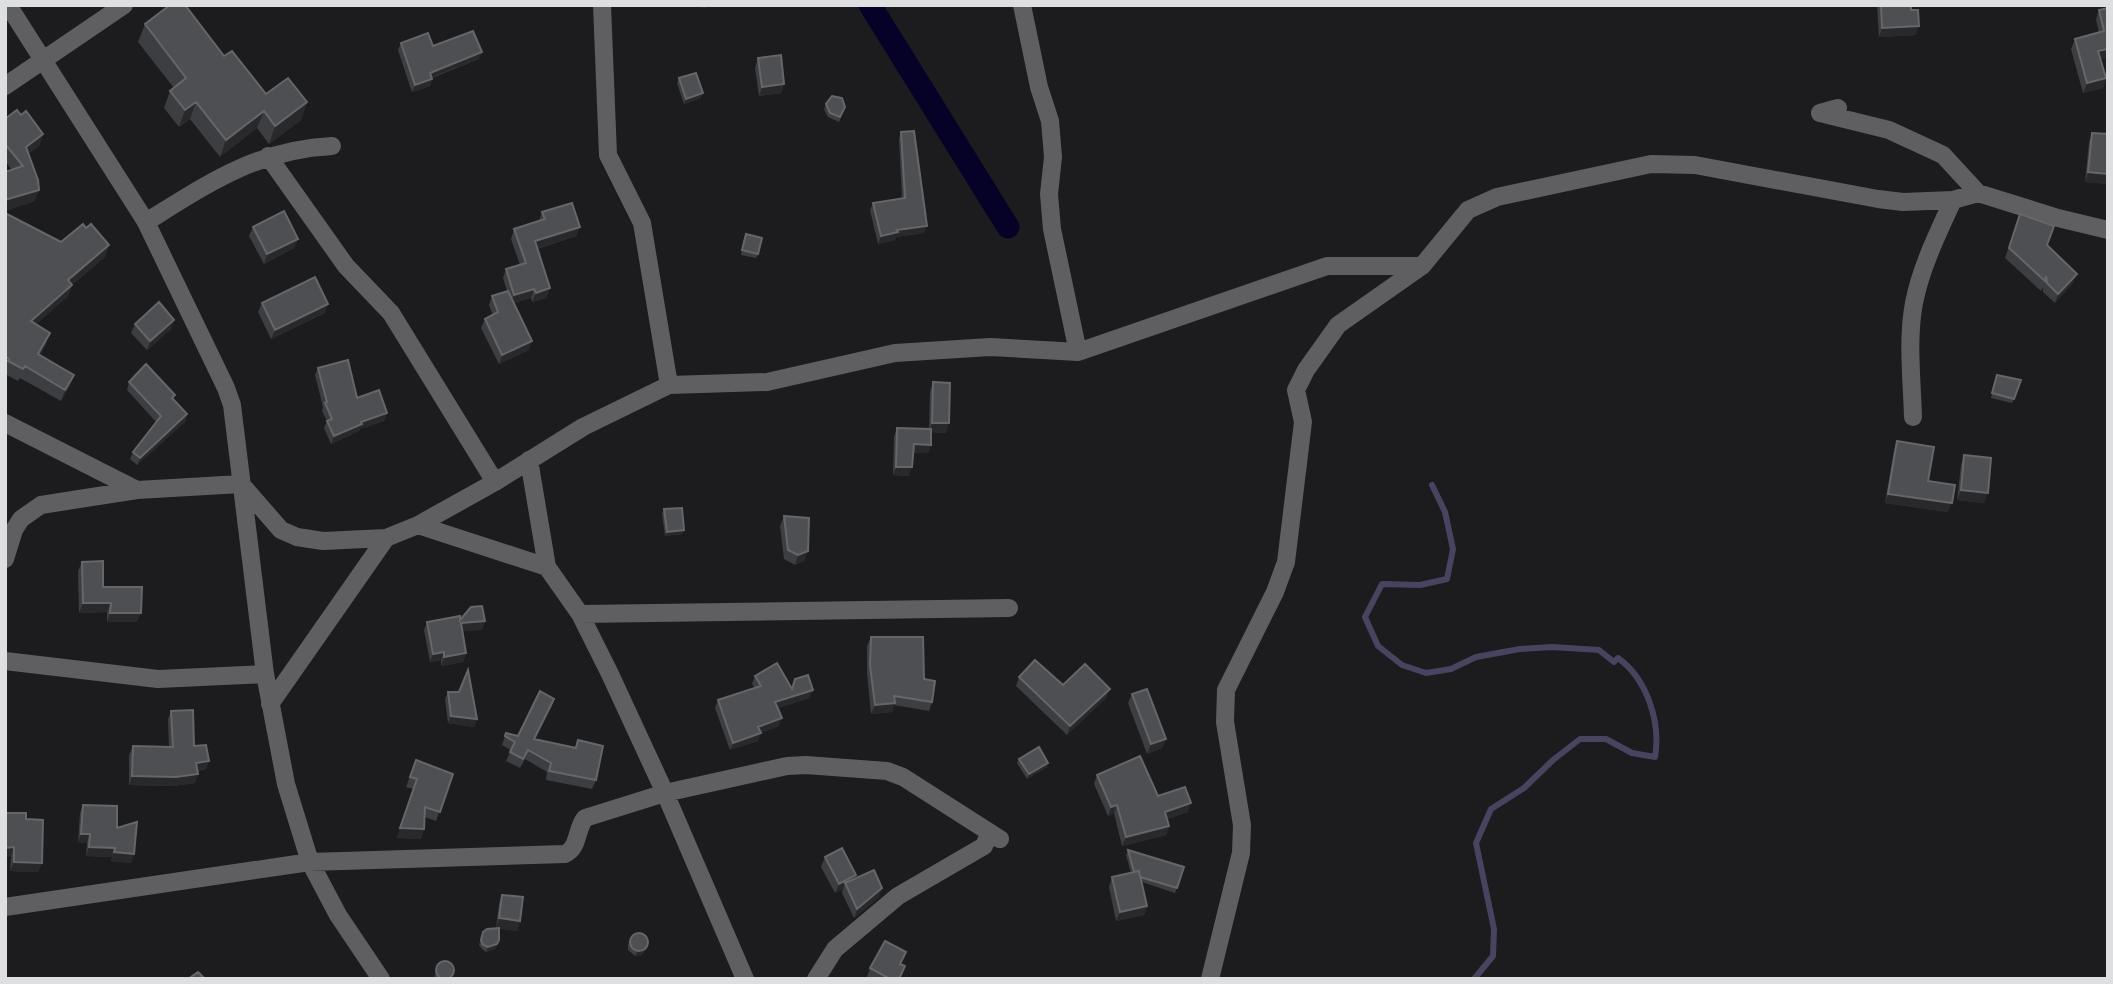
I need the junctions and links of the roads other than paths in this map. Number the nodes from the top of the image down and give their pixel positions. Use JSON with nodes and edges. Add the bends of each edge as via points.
{"nodes":[{"id":1,"x":8,"y":5,"type":"edge"},
{"id":2,"x":124,"y":5,"type":"edge"},
{"id":3,"x":602,"y":5,"type":"edge"},
{"id":4,"x":1022,"y":5,"type":"edge"},
{"id":5,"x":41,"y":60,"type":"junction"},
{"id":6,"x":5,"y":86,"type":"edge"},
{"id":7,"x":1838,"y":108,"type":"dead end"},
{"id":8,"x":332,"y":146,"type":"dead end"},
{"id":9,"x":268,"y":156,"type":"junction"},
{"id":10,"x":1978,"y":193,"type":"junction"},
{"id":11,"x":1953,"y":200,"type":"junction"},
{"id":12,"x":146,"y":222,"type":"junction"},
{"id":13,"x":2108,"y":230,"type":"edge"},
{"id":14,"x":1422,"y":266,"type":"junction"},
{"id":15,"x":1078,"y":352,"type":"junction"},
{"id":16,"x":669,"y":385,"type":"junction"},
{"id":17,"x":1913,"y":418,"type":"dead end"},
{"id":18,"x":5,"y":423,"type":"edge"},
{"id":19,"x":529,"y":460,"type":"junction"},
{"id":20,"x":495,"y":482,"type":"junction"},
{"id":21,"x":241,"y":484,"type":"junction"},
{"id":22,"x":137,"y":490,"type":"junction"},
{"id":23,"x":418,"y":524,"type":"junction"},
{"id":24,"x":386,"y":538,"type":"junction"},
{"id":25,"x":5,"y":559,"type":"edge"},
{"id":26,"x":547,"y":567,"type":"junction"},
{"id":27,"x":1009,"y":608,"type":"dead end"},
{"id":28,"x":580,"y":614,"type":"junction"},
{"id":29,"x":5,"y":661,"type":"edge"},
{"id":30,"x":265,"y":674,"type":"junction"},
{"id":31,"x":270,"y":704,"type":"junction"},
{"id":32,"x":665,"y":793,"type":"junction"},
{"id":33,"x":310,"y":862,"type":"junction"},
{"id":34,"x":5,"y":907,"type":"edge"},
{"id":35,"x":381,"y":979,"type":"edge"},
{"id":36,"x":746,"y":979,"type":"edge"},
{"id":37,"x":816,"y":979,"type":"edge"},
{"id":38,"x":1210,"y":979,"type":"edge"}],
"edges":[{"from":1,"to":5,"type":"street"},
{"from":2,"to":5,"type":"street"},
{"from":3,"to":16,"type":"street","via":[[608,155],[642,223]]},
{"from":4,"to":15,"type":"street","via":[[1050,121],[1052,229]]},
{"from":5,"to":6,"type":"street"},
{"from":5,"to":12,"type":"street"},
{"from":7,"to":10,"type":"street","via":[[1820,113],[1889,130],[1943,155]]},
{"from":8,"to":9,"type":"street"},
{"from":9,"to":12,"type":"street","via":[[227,172]]},
{"from":9,"to":20,"type":"street","via":[[346,266],[391,313]]},
{"from":10,"to":11,"type":"street"},
{"from":10,"to":13,"type":"street"},
{"from":11,"to":14,"type":"street","via":[[1903,202],[1695,165],[1651,164],[1497,197],[1468,210]]},
{"from":11,"to":17,"type":"street","via":[[1928,256],[1914,303],[1910,333]]},
{"from":12,"to":21,"type":"street","via":[[226,388]]},
{"from":14,"to":15,"type":"street","via":[[1326,266]]},
{"from":14,"to":38,"type":"street","via":[[1338,325],[1296,390],[1303,422],[1286,562],[1226,690],[1225,722],[1242,825],[1241,853]]},
{"from":15,"to":16,"type":"street","via":[[990,347],[895,353],[768,382]]},
{"from":16,"to":19,"type":"street"},
{"from":18,"to":22,"type":"street"},
{"from":19,"to":20,"type":"street"},
{"from":19,"to":26,"type":"street"},
{"from":20,"to":23,"type":"street"},
{"from":21,"to":22,"type":"street"},
{"from":21,"to":24,"type":"street","via":[[281,530],[297,537],[323,541]]},
{"from":21,"to":30,"type":"street"},
{"from":22,"to":25,"type":"street","via":[[41,505],[14,530]]},
{"from":23,"to":24,"type":"street"},
{"from":23,"to":26,"type":"street"},
{"from":24,"to":31,"type":"street"},
{"from":26,"to":28,"type":"street"},
{"from":27,"to":28,"type":"street"},
{"from":28,"to":32,"type":"street"},
{"from":29,"to":30,"type":"street","via":[[158,680]]},
{"from":30,"to":31,"type":"street"},
{"from":31,"to":33,"type":"street","via":[[286,784]]},
{"from":32,"to":33,"type":"street","via":[[585,818],[574,847],[565,855]]},
{"from":32,"to":36,"type":"street"},
{"from":32,"to":37,"type":"street","via":[[787,766],[887,771],[920,786],[1000,839],[989,834],[984,846],[898,896],[835,949]]},
{"from":33,"to":34,"type":"street"},
{"from":33,"to":35,"type":"street","via":[[338,915]]}]}
